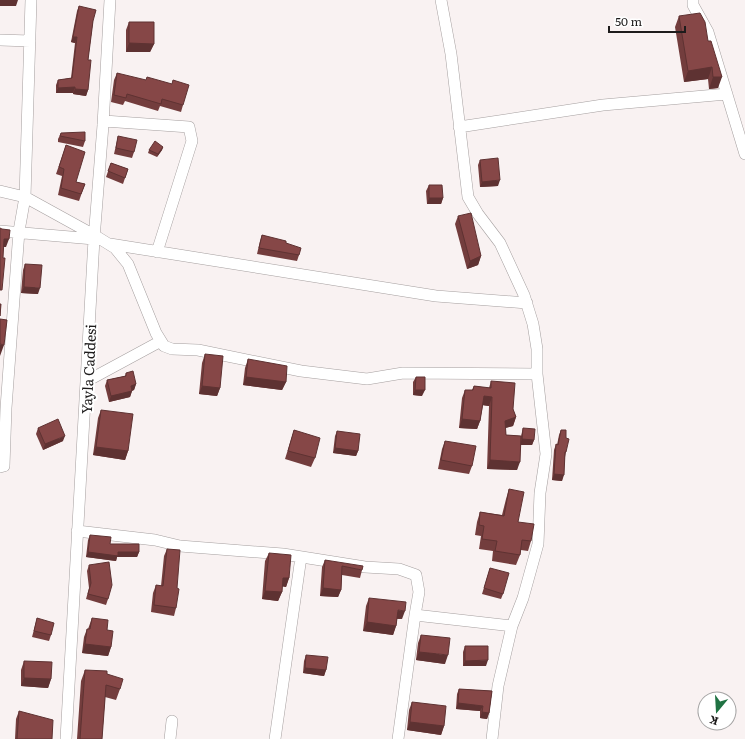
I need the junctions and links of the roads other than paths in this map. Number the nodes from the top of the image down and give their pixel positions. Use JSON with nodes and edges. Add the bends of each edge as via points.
{"nodes":[{"id":1,"x":31,"y":0,"type":"edge"},
{"id":2,"x":110,"y":0,"type":"edge"},
{"id":3,"x":442,"y":0,"type":"edge"},
{"id":4,"x":693,"y":0,"type":"edge"},
{"id":5,"x":0,"y":40,"type":"edge"},
{"id":6,"x":30,"y":41,"type":"junction"},
{"id":7,"x":727,"y":94,"type":"junction"},
{"id":8,"x":104,"y":121,"type":"junction"},
{"id":9,"x":459,"y":127,"type":"junction"},
{"id":10,"x":745,"y":154,"type":"edge"},
{"id":11,"x":0,"y":190,"type":"edge"},
{"id":12,"x":25,"y":197,"type":"junction"},
{"id":13,"x":0,"y":231,"type":"edge"},
{"id":14,"x":19,"y":231,"type":"junction"},
{"id":15,"x":94,"y":237,"type":"junction"},
{"id":16,"x":110,"y":244,"type":"junction"},
{"id":17,"x":157,"y":252,"type":"junction"},
{"id":18,"x":527,"y":303,"type":"junction"},
{"id":19,"x":161,"y":341,"type":"junction"},
{"id":20,"x":537,"y":374,"type":"junction"},
{"id":21,"x":87,"y":381,"type":"junction"},
{"id":22,"x":0,"y":468,"type":"edge"},
{"id":23,"x":78,"y":531,"type":"junction"},
{"id":24,"x":301,"y":557,"type":"junction"},
{"id":25,"x":415,"y":615,"type":"junction"},
{"id":26,"x":512,"y":626,"type":"junction"},
{"id":27,"x":172,"y":721,"type":"dead end"},
{"id":28,"x":66,"y":739,"type":"edge"},
{"id":29,"x":170,"y":739,"type":"edge"},
{"id":30,"x":274,"y":739,"type":"edge"},
{"id":31,"x":398,"y":739,"type":"edge"},
{"id":32,"x":492,"y":739,"type":"edge"}],
"edges":[{"from":1,"to":6,"type":"street"},
{"from":2,"to":8,"type":"street","name":"Yayla Caddesi"},
{"from":3,"to":9,"type":"street"},
{"from":4,"to":7,"type":"street","via":[[693,5],[708,32]]},
{"from":5,"to":6,"type":"street"},
{"from":6,"to":12,"type":"street"},
{"from":7,"to":9,"type":"street","via":[[603,106]]},
{"from":7,"to":10,"type":"street"},
{"from":8,"to":15,"type":"street","name":"Yayla Caddesi"},
{"from":8,"to":17,"type":"street","via":[[190,127],[192,141]]},
{"from":9,"to":18,"type":"street","via":[[468,198],[500,243]]},
{"from":11,"to":12,"type":"street"},
{"from":12,"to":14,"type":"street"},
{"from":12,"to":15,"type":"street"},
{"from":13,"to":14,"type":"street"},
{"from":14,"to":15,"type":"street"},
{"from":14,"to":22,"type":"street","via":[[4,466]]},
{"from":15,"to":16,"type":"street"},
{"from":15,"to":21,"type":"street","name":"Yayla Caddesi"},
{"from":16,"to":17,"type":"street"},
{"from":16,"to":19,"type":"street","via":[[128,264]]},
{"from":17,"to":18,"type":"street","via":[[436,296]]},
{"from":18,"to":20,"type":"street","via":[[537,349]]},
{"from":19,"to":20,"type":"street","via":[[164,346],[172,349],[198,350],[301,371],[367,379],[403,373]]},
{"from":19,"to":21,"type":"street"},
{"from":20,"to":26,"type":"street","via":[[546,454],[540,493],[538,544],[524,598]]},
{"from":21,"to":23,"type":"street","name":"Yayla Caddesi"},
{"from":23,"to":24,"type":"street","via":[[155,540],[180,546]]},
{"from":23,"to":28,"type":"street","name":"Yayla Caddesi"},
{"from":24,"to":25,"type":"street","via":[[365,567],[399,569],[416,575],[419,592]]},
{"from":24,"to":30,"type":"street"},
{"from":25,"to":26,"type":"street"},
{"from":25,"to":31,"type":"street"},
{"from":26,"to":32,"type":"street","via":[[498,686]]},
{"from":27,"to":29,"type":"street"}]}
